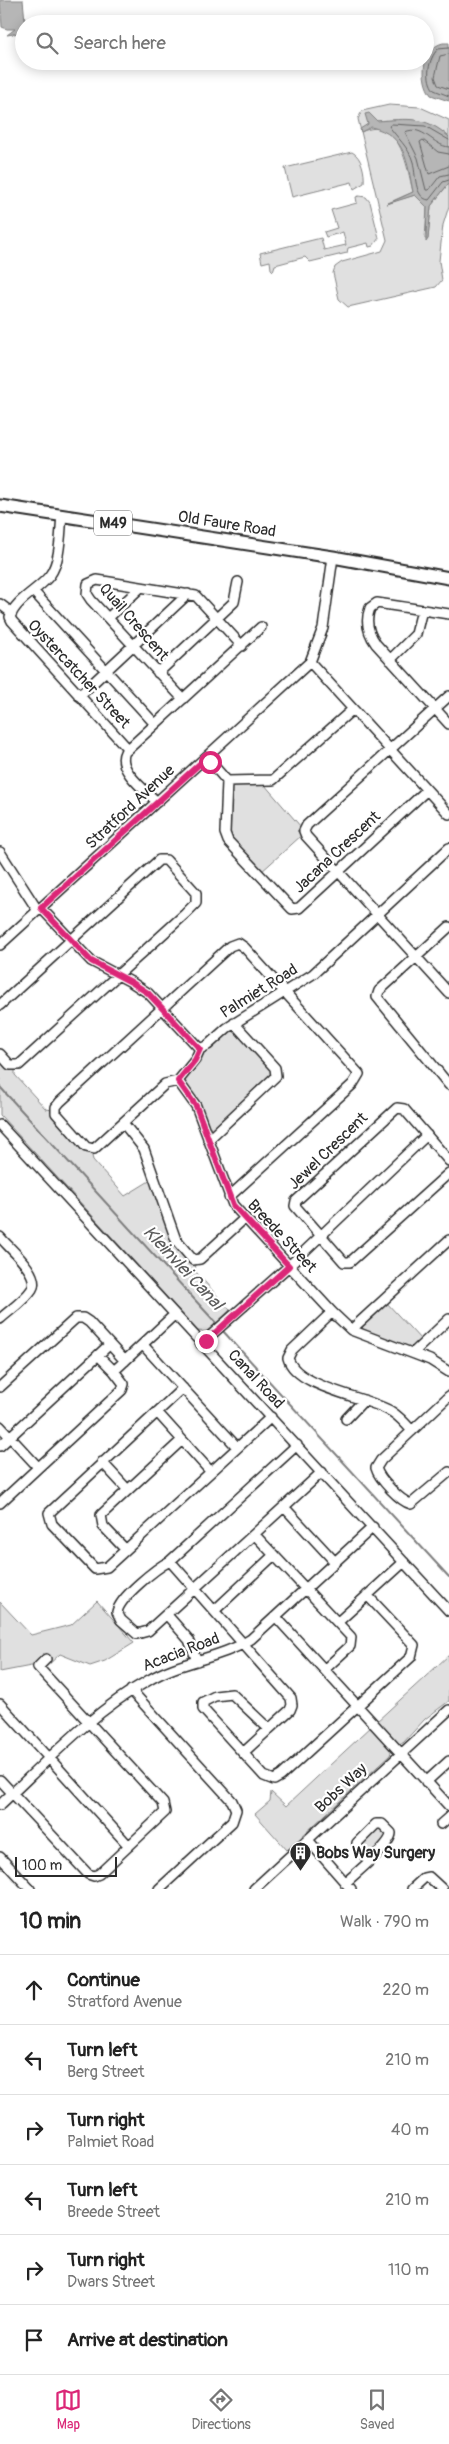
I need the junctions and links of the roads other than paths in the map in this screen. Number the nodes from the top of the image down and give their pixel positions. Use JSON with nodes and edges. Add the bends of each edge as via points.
{"nodes":[{"id":1,"x":0,"y":506,"type":"edge"},
{"id":2,"x":62,"y":515,"type":"junction"},
{"id":3,"x":333,"y":557,"type":"junction"},
{"id":4,"x":449,"y":578,"type":"edge"},
{"id":5,"x":238,"y":582,"type":"dead end"},
{"id":6,"x":140,"y":588,"type":"junction"},
{"id":7,"x":33,"y":591,"type":"junction"},
{"id":8,"x":188,"y":594,"type":"junction"},
{"id":9,"x":0,"y":604,"type":"edge"},
{"id":10,"x":422,"y":610,"type":"junction"},
{"id":11,"x":12,"y":613,"type":"junction"},
{"id":12,"x":449,"y":614,"type":"edge"},
{"id":13,"x":108,"y":618,"type":"junction"},
{"id":14,"x":218,"y":618,"type":"junction"},
{"id":15,"x":261,"y":627,"type":"dead end"},
{"id":16,"x":133,"y":646,"type":"junction"},
{"id":17,"x":242,"y":646,"type":"junction"},
{"id":18,"x":390,"y":660,"type":"junction"},
{"id":19,"x":310,"y":662,"type":"junction"},
{"id":20,"x":107,"y":670,"type":"junction"},
{"id":21,"x":158,"y":673,"type":"junction"},
{"id":22,"x":79,"y":696,"type":"junction"},
{"id":23,"x":449,"y":696,"type":"edge"},
{"id":24,"x":183,"y":699,"type":"junction"},
{"id":25,"x":435,"y":708,"type":"junction"},
{"id":26,"x":353,"y":709,"type":"junction"},
{"id":27,"x":155,"y":724,"type":"junction"},
{"id":28,"x":449,"y":724,"type":"edge"},
{"id":29,"x":128,"y":749,"type":"junction"},
{"id":30,"x":390,"y":749,"type":"junction"},
{"id":31,"x":206,"y":758,"type":"junction"},
{"id":32,"x":228,"y":781,"type":"junction"},
{"id":33,"x":427,"y":790,"type":"junction"},
{"id":34,"x":157,"y":802,"type":"junction"},
{"id":35,"x":449,"y":814,"type":"edge"},
{"id":36,"x":449,"y":848,"type":"edge"},
{"id":37,"x":0,"y":852,"type":"edge"},
{"id":38,"x":338,"y":872,"type":"junction"},
{"id":39,"x":40,"y":910,"type":"junction"},
{"id":40,"x":378,"y":914,"type":"junction"},
{"id":41,"x":449,"y":927,"type":"edge"},
{"id":42,"x":70,"y":941,"type":"junction"},
{"id":43,"x":0,"y":945,"type":"edge"},
{"id":44,"x":416,"y":957,"type":"junction"},
{"id":45,"x":117,"y":975,"type":"junction"},
{"id":46,"x":286,"y":992,"type":"junction"},
{"id":47,"x":449,"y":993,"type":"edge"},
{"id":48,"x":0,"y":1005,"type":"edge"},
{"id":49,"x":164,"y":1009,"type":"junction"},
{"id":50,"x":234,"y":1023,"type":"junction"},
{"id":51,"x":200,"y":1049,"type":"junction"},
{"id":52,"x":0,"y":1054,"type":"edge"},
{"id":53,"x":178,"y":1081,"type":"junction"},
{"id":54,"x":449,"y":1085,"type":"edge"},
{"id":55,"x":124,"y":1124,"type":"junction"},
{"id":56,"x":0,"y":1125,"type":"edge"},
{"id":57,"x":427,"y":1136,"type":"junction"},
{"id":58,"x":208,"y":1140,"type":"junction"},
{"id":59,"x":449,"y":1160,"type":"edge"},
{"id":60,"x":449,"y":1173,"type":"edge"},
{"id":61,"x":229,"y":1197,"type":"junction"},
{"id":62,"x":245,"y":1218,"type":"junction"},
{"id":63,"x":0,"y":1237,"type":"edge"},
{"id":64,"x":320,"y":1237,"type":"junction"},
{"id":65,"x":449,"y":1240,"type":"edge"},
{"id":66,"x":289,"y":1266,"type":"junction"},
{"id":67,"x":332,"y":1312,"type":"junction"},
{"id":68,"x":174,"y":1315,"type":"junction"},
{"id":69,"x":0,"y":1319,"type":"edge"},
{"id":70,"x":449,"y":1319,"type":"edge"},
{"id":71,"x":351,"y":1330,"type":"junction"},
{"id":72,"x":204,"y":1342,"type":"junction"},
{"id":73,"x":110,"y":1345,"type":"junction"},
{"id":74,"x":144,"y":1345,"type":"junction"},
{"id":75,"x":413,"y":1353,"type":"junction"},
{"id":76,"x":98,"y":1355,"type":"junction"},
{"id":77,"x":125,"y":1361,"type":"junction"},
{"id":78,"x":114,"y":1371,"type":"junction"},
{"id":79,"x":449,"y":1372,"type":"edge"},
{"id":80,"x":0,"y":1387,"type":"edge"},
{"id":81,"x":183,"y":1388,"type":"junction"},
{"id":82,"x":449,"y":1396,"type":"edge"},
{"id":83,"x":364,"y":1400,"type":"junction"},
{"id":84,"x":157,"y":1412,"type":"junction"},
{"id":85,"x":271,"y":1417,"type":"junction"},
{"id":86,"x":346,"y":1419,"type":"dead end"},
{"id":87,"x":0,"y":1426,"type":"edge"},
{"id":88,"x":412,"y":1430,"type":"junction"},
{"id":89,"x":10,"y":1437,"type":"junction"},
{"id":90,"x":182,"y":1440,"type":"junction"},
{"id":91,"x":297,"y":1445,"type":"junction"},
{"id":92,"x":0,"y":1446,"type":"edge"},
{"id":93,"x":237,"y":1447,"type":"junction"},
{"id":94,"x":102,"y":1462,"type":"junction"},
{"id":95,"x":38,"y":1467,"type":"junction"},
{"id":96,"x":210,"y":1471,"type":"junction"},
{"id":97,"x":322,"y":1472,"type":"junction"},
{"id":98,"x":449,"y":1472,"type":"edge"},
{"id":99,"x":127,"y":1489,"type":"junction"},
{"id":100,"x":0,"y":1503,"type":"edge"},
{"id":101,"x":285,"y":1508,"type":"junction"},
{"id":102,"x":373,"y":1527,"type":"junction"},
{"id":103,"x":255,"y":1535,"type":"junction"},
{"id":104,"x":125,"y":1549,"type":"junction"},
{"id":105,"x":274,"y":1555,"type":"junction"},
{"id":106,"x":170,"y":1561,"type":"junction"},
{"id":107,"x":335,"y":1562,"type":"junction"},
{"id":108,"x":404,"y":1562,"type":"junction"},
{"id":109,"x":306,"y":1589,"type":"junction"},
{"id":110,"x":195,"y":1590,"type":"junction"},
{"id":111,"x":367,"y":1595,"type":"junction"},
{"id":112,"x":214,"y":1611,"type":"junction"},
{"id":113,"x":449,"y":1611,"type":"edge"},
{"id":114,"x":167,"y":1615,"type":"junction"},
{"id":115,"x":276,"y":1616,"type":"junction"},
{"id":116,"x":338,"y":1622,"type":"junction"},
{"id":117,"x":243,"y":1644,"type":"junction"},
{"id":118,"x":46,"y":1660,"type":"dead end"},
{"id":119,"x":197,"y":1661,"type":"junction"},
{"id":120,"x":325,"y":1669,"type":"junction"},
{"id":121,"x":130,"y":1690,"type":"junction"},
{"id":122,"x":0,"y":1704,"type":"edge"},
{"id":123,"x":358,"y":1706,"type":"junction"},
{"id":124,"x":449,"y":1710,"type":"edge"},
{"id":125,"x":88,"y":1723,"type":"junction"},
{"id":126,"x":269,"y":1729,"type":"junction"},
{"id":127,"x":244,"y":1753,"type":"junction"},
{"id":128,"x":401,"y":1754,"type":"junction"},
{"id":129,"x":50,"y":1759,"type":"junction"},
{"id":130,"x":449,"y":1761,"type":"edge"},
{"id":131,"x":0,"y":1780,"type":"edge"},
{"id":132,"x":426,"y":1782,"type":"junction"},
{"id":133,"x":12,"y":1794,"type":"junction"},
{"id":134,"x":0,"y":1805,"type":"edge"},
{"id":135,"x":449,"y":1806,"type":"edge"},
{"id":136,"x":449,"y":1817,"type":"edge"},
{"id":137,"x":442,"y":1824,"type":"dead end"},
{"id":138,"x":308,"y":1840,"type":"junction"},
{"id":139,"x":130,"y":1846,"type":"junction"},
{"id":140,"x":0,"y":1857,"type":"edge"},
{"id":141,"x":369,"y":1860,"type":"dead end"},
{"id":142,"x":169,"y":1886,"type":"edge"},
{"id":143,"x":348,"y":1886,"type":"edge"},
{"id":144,"x":258,"y":1888,"type":"edge"},
{"id":145,"x":30,"y":1889,"type":"edge"},
{"id":146,"x":159,"y":1889,"type":"edge"},
{"id":147,"x":412,"y":1889,"type":"edge"},
{"id":148,"x":442,"y":1889,"type":"edge"}],
"edges":[{"from":1,"to":2,"type":"main road","name":"Old Faure Road","number":"M49"},
{"from":2,"to":3,"type":"main road","name":"Old Faure Road","number":"M49"},
{"from":2,"to":7,"type":"street","name":"Oystercatcher Street","via":[[54,569]]},
{"from":3,"to":4,"type":"main road","name":"Old Faure Road","number":"M49"},
{"from":3,"to":19,"type":"street","name":"Stratford Avenue","via":[[323,628]]},
{"from":5,"to":14,"type":"street","via":[[234,602]]},
{"from":6,"to":8,"type":"street","name":"Quail Crescent"},
{"from":6,"to":13,"type":"street"},
{"from":6,"to":13,"type":"street","name":"Quail Crescent","via":[[97,580],[88,584],[87,594]]},
{"from":7,"to":11,"type":"street","name":"Oystercatcher Street"},
{"from":7,"to":20,"type":"street"},
{"from":8,"to":14,"type":"street","name":"Quail Crescent","via":[[196,596]]},
{"from":8,"to":16,"type":"street"},
{"from":9,"to":11,"type":"street"},
{"from":10,"to":12,"type":"street"},
{"from":10,"to":18,"type":"street","via":[[416,634]]},
{"from":10,"to":18,"type":"street","via":[[382,603],[370,608],[367,624],[371,638]]},
{"from":11,"to":22,"type":"street","name":"Oystercatcher Street","via":[[10,617],[14,625]]},
{"from":13,"to":16,"type":"street","name":"Quail Crescent"},
{"from":14,"to":17,"type":"street","name":"Quail Crescent"},
{"from":14,"to":21,"type":"street"},
{"from":15,"to":17,"type":"street"},
{"from":16,"to":20,"type":"street"},
{"from":16,"to":21,"type":"street","name":"Quail Crescent"},
{"from":17,"to":24,"type":"street"},
{"from":18,"to":25,"type":"street"},
{"from":19,"to":26,"type":"street"},
{"from":19,"to":31,"type":"street","name":"Stratford Avenue"},
{"from":20,"to":22,"type":"street"},
{"from":20,"to":27,"type":"street"},
{"from":21,"to":24,"type":"street","name":"Quail Crescent"},
{"from":22,"to":29,"type":"street","name":"Oystercatcher Street"},
{"from":23,"to":25,"type":"street"},
{"from":24,"to":27,"type":"street"},
{"from":25,"to":28,"type":"street"},
{"from":25,"to":30,"type":"street"},
{"from":26,"to":30,"type":"street"},
{"from":26,"to":32,"type":"street","via":[[276,779]]},
{"from":27,"to":29,"type":"street"},
{"from":29,"to":34,"type":"street","via":[[122,757],[124,766]]},
{"from":30,"to":33,"type":"street"},
{"from":30,"to":38,"type":"street","via":[[304,831]]},
{"from":31,"to":32,"type":"street"},
{"from":31,"to":34,"type":"street","name":"Stratford Avenue"},
{"from":32,"to":38,"type":"street","name":"Jacana Crescent","via":[[226,839],[287,906],[299,908]]},
{"from":33,"to":35,"type":"street"},
{"from":33,"to":38,"type":"street","name":"Jacana Crescent"},
{"from":34,"to":39,"type":"street","name":"Stratford Avenue"},
{"from":36,"to":40,"type":"street","name":"Palmiet Road"},
{"from":37,"to":39,"type":"street"},
{"from":38,"to":40,"type":"street"},
{"from":39,"to":42,"type":"street"},
{"from":39,"to":43,"type":"street","name":"Stratford Avenue"},
{"from":40,"to":44,"type":"street"},
{"from":40,"to":46,"type":"street","name":"Palmiet Road","via":[[313,974]]},
{"from":41,"to":44,"type":"street"},
{"from":42,"to":45,"type":"street","via":[[91,961]]},
{"from":42,"to":45,"type":"street","via":[[155,863],[166,860],[193,888],[196,903]]},
{"from":42,"to":48,"type":"street"},
{"from":44,"to":47,"type":"street"},
{"from":44,"to":54,"type":"street","via":[[379,991],[377,999]]},
{"from":45,"to":49,"type":"street","via":[[140,987]]},
{"from":45,"to":52,"type":"street","via":[[20,1065],[10,1065]]},
{"from":46,"to":49,"type":"street","via":[[238,943]]},
{"from":46,"to":50,"type":"street","name":"Palmiet Road"},
{"from":46,"to":61,"type":"street","via":[[357,1069],[359,1076]]},
{"from":49,"to":51,"type":"street"},
{"from":49,"to":55,"type":"street","name":"Palmiet Road","via":[[56,1107],[57,1116],[90,1150],[98,1148]]},
{"from":50,"to":51,"type":"street","name":"Palmiet Road"},
{"from":50,"to":58,"type":"street","via":[[275,1068],[276,1076]]},
{"from":51,"to":53,"type":"street","name":"Palmiet Road"},
{"from":53,"to":55,"type":"street","name":"Palmiet Road","via":[[165,1084]]},
{"from":53,"to":58,"type":"street","name":"Breede Street","via":[[196,1106]]},
{"from":55,"to":62,"type":"street","via":[[144,1149],[176,1240],[193,1260],[200,1259]]},
{"from":56,"to":68,"type":"street","name":"Canal Road"},
{"from":57,"to":59,"type":"street","name":"Jewel Crescent"},
{"from":57,"to":64,"type":"street"},
{"from":57,"to":64,"type":"street","name":"Jewel Crescent","via":[[400,1107],[364,1137],[295,1204],[296,1210]]},
{"from":58,"to":61,"type":"street","name":"Breede Street"},
{"from":60,"to":64,"type":"street","name":"Jewel Crescent","via":[[350,1262],[344,1262]]},
{"from":61,"to":62,"type":"street","name":"Breede Street"},
{"from":62,"to":66,"type":"street","name":"Breede Street"},
{"from":63,"to":69,"type":"street","via":[[32,1274],[34,1283],[32,1290]]},
{"from":64,"to":66,"type":"street"},
{"from":65,"to":71,"type":"street"},
{"from":66,"to":67,"type":"street","name":"Breede Street"},
{"from":66,"to":72,"type":"street"},
{"from":67,"to":71,"type":"street","name":"Breede Street"},
{"from":67,"to":83,"type":"street","via":[[292,1350],[288,1360],[304,1377]]},
{"from":68,"to":72,"type":"street","name":"Canal Road"},
{"from":68,"to":74,"type":"street"},
{"from":70,"to":75,"type":"street"},
{"from":71,"to":75,"type":"street","name":"Breede Street"},
{"from":72,"to":85,"type":"street","name":"Canal Road"},
{"from":73,"to":76,"type":"street"},
{"from":73,"to":77,"type":"street"},
{"from":73,"to":80,"type":"street","via":[[86,1320],[76,1318]]},
{"from":74,"to":77,"type":"street"},
{"from":74,"to":81,"type":"street"},
{"from":75,"to":79,"type":"street","name":"Breede Street"},
{"from":76,"to":78,"type":"street"},
{"from":76,"to":89,"type":"street"},
{"from":77,"to":78,"type":"street"},
{"from":78,"to":95,"type":"street","via":[[124,1384],[122,1390]]},
{"from":81,"to":84,"type":"street"},
{"from":81,"to":93,"type":"street"},
{"from":82,"to":88,"type":"street"},
{"from":83,"to":86,"type":"street"},
{"from":83,"to":88,"type":"street","via":[[393,1413]]},
{"from":84,"to":90,"type":"street"},
{"from":84,"to":94,"type":"street"},
{"from":85,"to":91,"type":"street","name":"Canal Road"},
{"from":85,"to":93,"type":"street"},
{"from":87,"to":89,"type":"street"},
{"from":88,"to":98,"type":"street","via":[[378,1464],[380,1476],[411,1504]]},
{"from":89,"to":92,"type":"street"},
{"from":89,"to":95,"type":"street"},
{"from":90,"to":96,"type":"street"},
{"from":90,"to":99,"type":"street"},
{"from":91,"to":97,"type":"street","name":"Canal Road"},
{"from":91,"to":106,"type":"street"},
{"from":93,"to":96,"type":"street"},
{"from":94,"to":99,"type":"street"},
{"from":94,"to":104,"type":"street","via":[[53,1508],[49,1517],[95,1569],[107,1567]]},
{"from":95,"to":100,"type":"street"},
{"from":96,"to":104,"type":"street"},
{"from":97,"to":101,"type":"street"},
{"from":97,"to":102,"type":"street","name":"Canal Road"},
{"from":99,"to":104,"type":"street","via":[[104,1510],[100,1521]]},
{"from":101,"to":103,"type":"street"},
{"from":101,"to":107,"type":"street"},
{"from":102,"to":107,"type":"street","name":"Acacia Road"},
{"from":102,"to":108,"type":"street","name":"Canal Road"},
{"from":103,"to":105,"type":"street"},
{"from":103,"to":110,"type":"street"},
{"from":105,"to":109,"type":"street"},
{"from":105,"to":112,"type":"street"},
{"from":106,"to":110,"type":"street"},
{"from":106,"to":114,"type":"street","via":[[145,1579],[117,1612],[134,1633],[141,1635]]},
{"from":107,"to":109,"type":"street","name":"Acacia Road"},
{"from":108,"to":111,"type":"street"},
{"from":108,"to":113,"type":"street","name":"Canal Road"},
{"from":109,"to":115,"type":"street","name":"Acacia Road"},
{"from":109,"to":116,"type":"street"},
{"from":110,"to":112,"type":"street"},
{"from":110,"to":114,"type":"street"},
{"from":111,"to":116,"type":"street"},
{"from":111,"to":123,"type":"street","via":[[411,1641],[414,1650],[411,1657]]},
{"from":112,"to":117,"type":"street"},
{"from":114,"to":119,"type":"street","via":[[189,1640]]},
{"from":115,"to":117,"type":"street","name":"Acacia Road"},
{"from":115,"to":120,"type":"street"},
{"from":116,"to":120,"type":"street","via":[[352,1642]]},
{"from":117,"to":119,"type":"street","name":"Acacia Road"},
{"from":117,"to":126,"type":"street","via":[[291,1698],[290,1710]]},
{"from":118,"to":125,"type":"street","via":[[38,1667]]},
{"from":119,"to":121,"type":"street","name":"Acacia Road","via":[[159,1674]]},
{"from":120,"to":123,"type":"street"},
{"from":121,"to":125,"type":"street","name":"Acacia Road"},
{"from":121,"to":142,"type":"street","via":[[232,1801],[236,1810],[232,1822]]},
{"from":122,"to":129,"type":"street"},
{"from":123,"to":127,"type":"street","via":[[274,1780],[268,1779]]},
{"from":123,"to":128,"type":"street"},
{"from":124,"to":128,"type":"street","name":"Bobs Way"},
{"from":125,"to":129,"type":"street","name":"Acacia Road"},
{"from":125,"to":139,"type":"street","via":[[165,1807],[163,1815]]},
{"from":126,"to":127,"type":"street"},
{"from":126,"to":127,"type":"street","via":[[232,1694],[205,1700],[203,1709]]},
{"from":128,"to":132,"type":"street"},
{"from":128,"to":138,"type":"street","name":"Bobs Way"},
{"from":129,"to":133,"type":"street","name":"Acacia Road"},
{"from":129,"to":139,"type":"street"},
{"from":130,"to":132,"type":"street"},
{"from":131,"to":133,"type":"street"},
{"from":132,"to":135,"type":"street"},
{"from":133,"to":134,"type":"street","name":"Acacia Road"},
{"from":133,"to":139,"type":"street","via":[[90,1876],[99,1874]]},
{"from":136,"to":137,"type":"street"},
{"from":138,"to":143,"type":"street"},
{"from":138,"to":144,"type":"street","name":"Bobs Way"},
{"from":140,"to":145,"type":"street"},
{"from":141,"to":143,"type":"street"},
{"from":142,"to":146,"type":"street"},
{"from":147,"to":148,"type":"street","via":[[429,1877]]}]}
